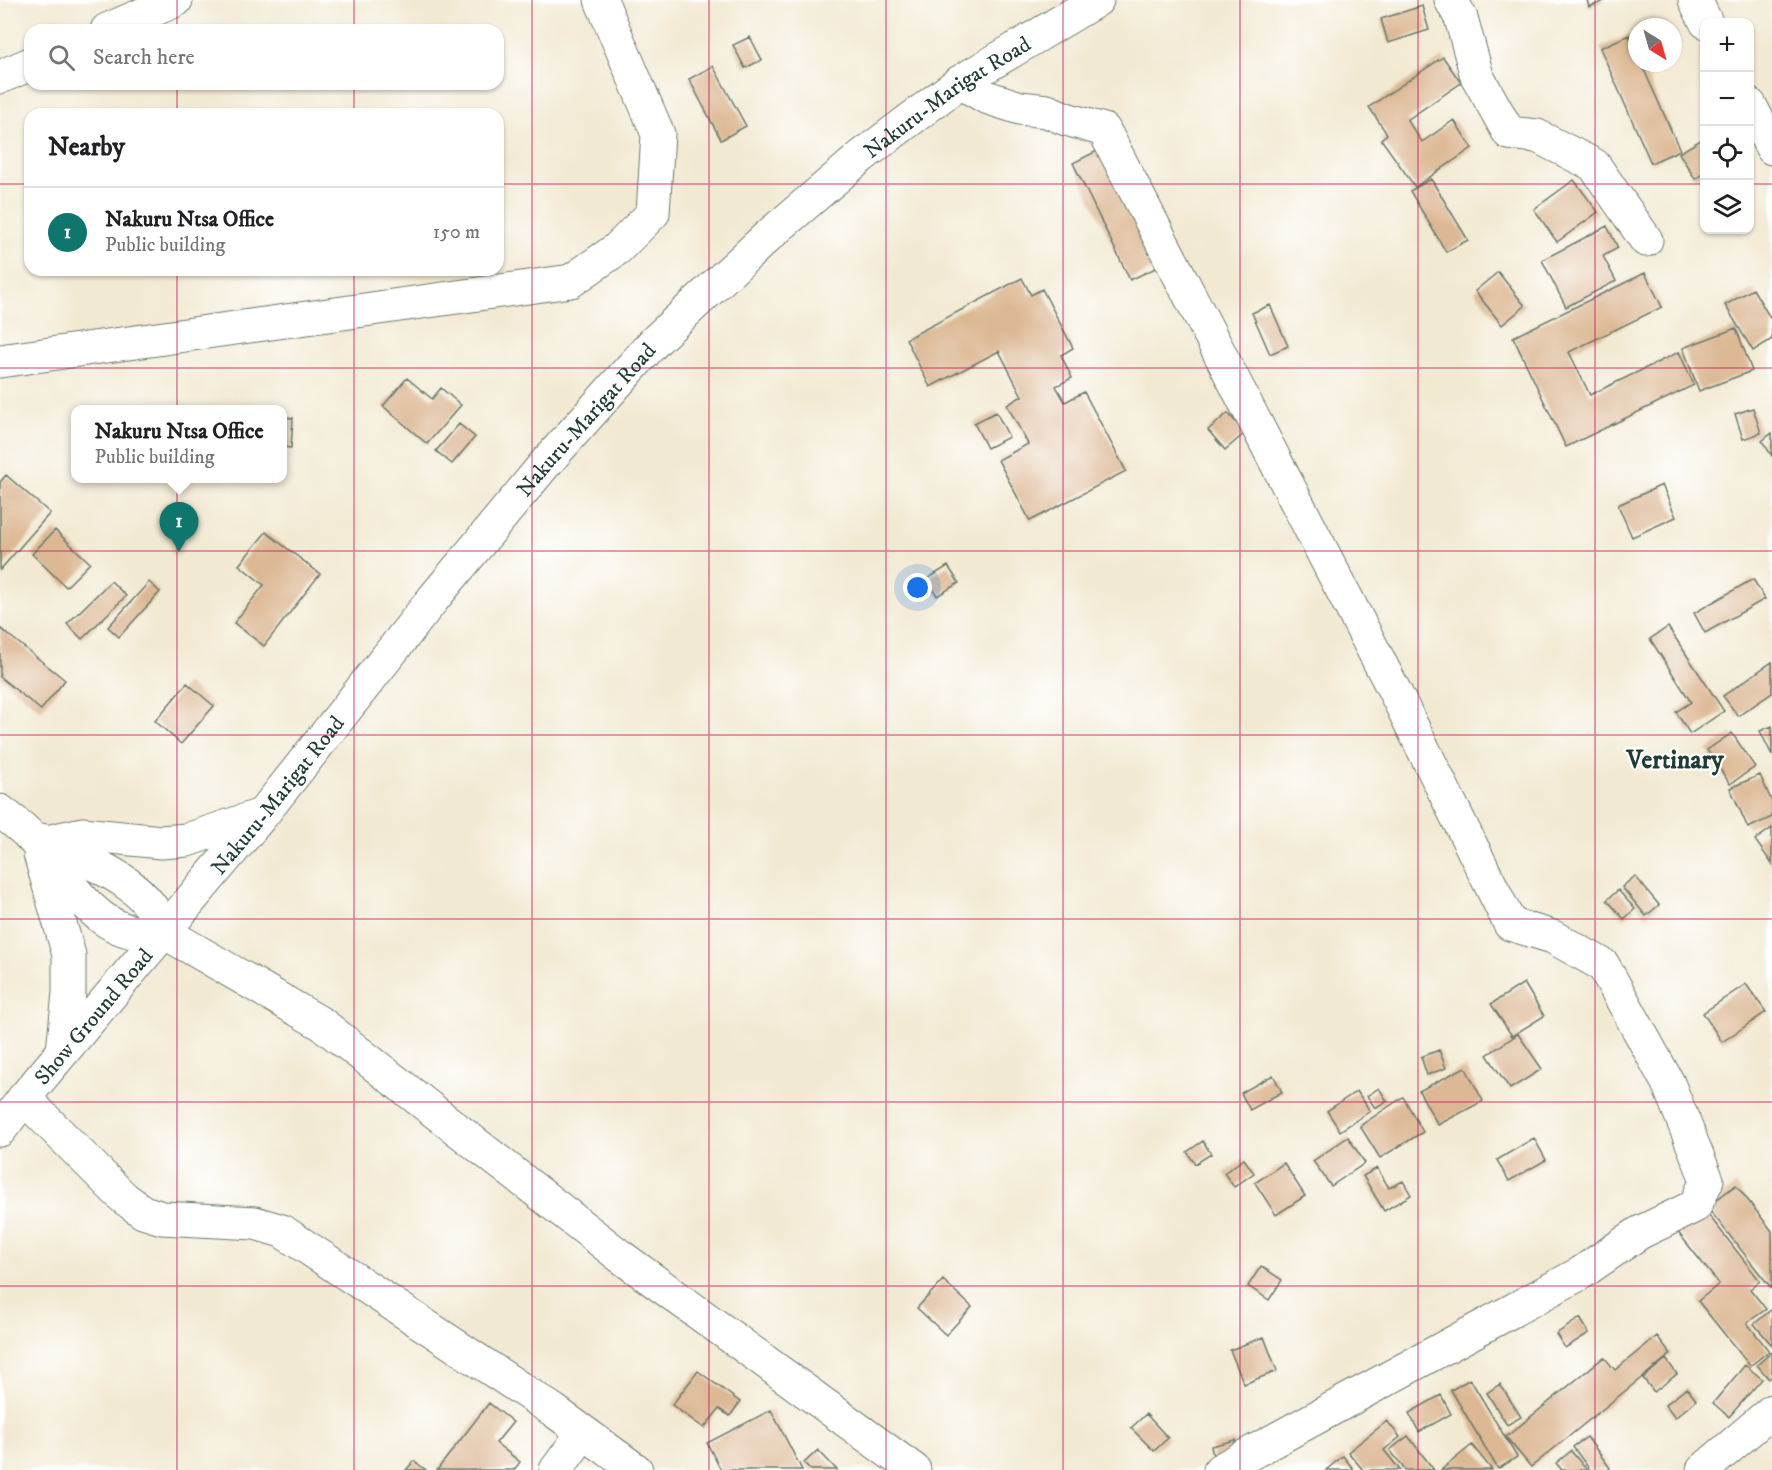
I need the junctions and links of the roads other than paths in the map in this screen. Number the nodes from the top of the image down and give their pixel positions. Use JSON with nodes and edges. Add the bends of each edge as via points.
{"nodes":[{"id":1,"x":176,"y":0,"type":"edge"},
{"id":2,"x":601,"y":0,"type":"edge"},
{"id":3,"x":1097,"y":0,"type":"edge"},
{"id":4,"x":1451,"y":0,"type":"edge"},
{"id":5,"x":1695,"y":0,"type":"edge"},
{"id":6,"x":1704,"y":18,"type":"edge"},
{"id":7,"x":121,"y":24,"type":"edge"},
{"id":8,"x":24,"y":67,"type":"edge"},
{"id":9,"x":0,"y":77,"type":"edge"},
{"id":10,"x":960,"y":82,"type":"junction"},
{"id":11,"x":1754,"y":114,"type":"edge"},
{"id":12,"x":1772,"y":148,"type":"edge"},
{"id":13,"x":1646,"y":240,"type":"dead end"},
{"id":14,"x":0,"y":361,"type":"edge"},
{"id":15,"x":0,"y":811,"type":"edge"},
{"id":16,"x":262,"y":814,"type":"junction"},
{"id":17,"x":38,"y":840,"type":"junction"},
{"id":18,"x":164,"y":932,"type":"junction"},
{"id":19,"x":63,"y":1051,"type":"junction"},
{"id":20,"x":24,"y":1098,"type":"junction"},
{"id":21,"x":0,"y":1130,"type":"edge"},
{"id":22,"x":1772,"y":1412,"type":"edge"},
{"id":23,"x":583,"y":1433,"type":"junction"},
{"id":24,"x":556,"y":1470,"type":"edge"},
{"id":25,"x":636,"y":1470,"type":"edge"},
{"id":26,"x":914,"y":1470,"type":"edge"},
{"id":27,"x":1221,"y":1470,"type":"edge"},
{"id":28,"x":1703,"y":1470,"type":"edge"}],
"edges":[{"from":1,"to":7,"type":"street"},
{"from":2,"to":14,"type":"street","via":[[658,134],[653,213],[617,249],[571,281]]},
{"from":3,"to":10,"type":"street","name":"Nakuru-Marigat Road"},
{"from":4,"to":13,"type":"street","via":[[1461,18],[1477,76],[1509,133],[1537,136],[1594,165]]},
{"from":5,"to":6,"type":"street"},
{"from":8,"to":9,"type":"street"},
{"from":10,"to":16,"type":"street","name":"Nakuru-Marigat Road","via":[[862,156],[785,221],[655,341],[522,491]]},
{"from":10,"to":27,"type":"street","via":[[986,97],[1104,130],[1390,682],[1510,924],[1553,937],[1604,964],[1668,1083],[1707,1180],[1695,1206],[1639,1233],[1581,1273]]},
{"from":11,"to":12,"type":"street"},
{"from":15,"to":17,"type":"street"},
{"from":16,"to":17,"type":"street","via":[[187,840],[161,842],[82,834]]},
{"from":16,"to":18,"type":"street","name":"Nakuru-Marigat Road"},
{"from":17,"to":18,"type":"street","via":[[132,885],[152,905]]},
{"from":17,"to":18,"type":"street","via":[[98,915],[132,933]]},
{"from":17,"to":19,"type":"street","via":[[49,893],[69,955]]},
{"from":18,"to":19,"type":"street","name":"Show Ground Road"},
{"from":18,"to":26,"type":"street","via":[[322,1024],[620,1256]]},
{"from":19,"to":20,"type":"street","name":"Show Ground Road"},
{"from":20,"to":21,"type":"street","name":"Show Ground Road"},
{"from":20,"to":23,"type":"street","via":[[124,1198],[143,1212],[189,1221],[255,1223],[282,1231]]},
{"from":22,"to":28,"type":"street"},
{"from":23,"to":24,"type":"street"},
{"from":23,"to":25,"type":"street"}]}
